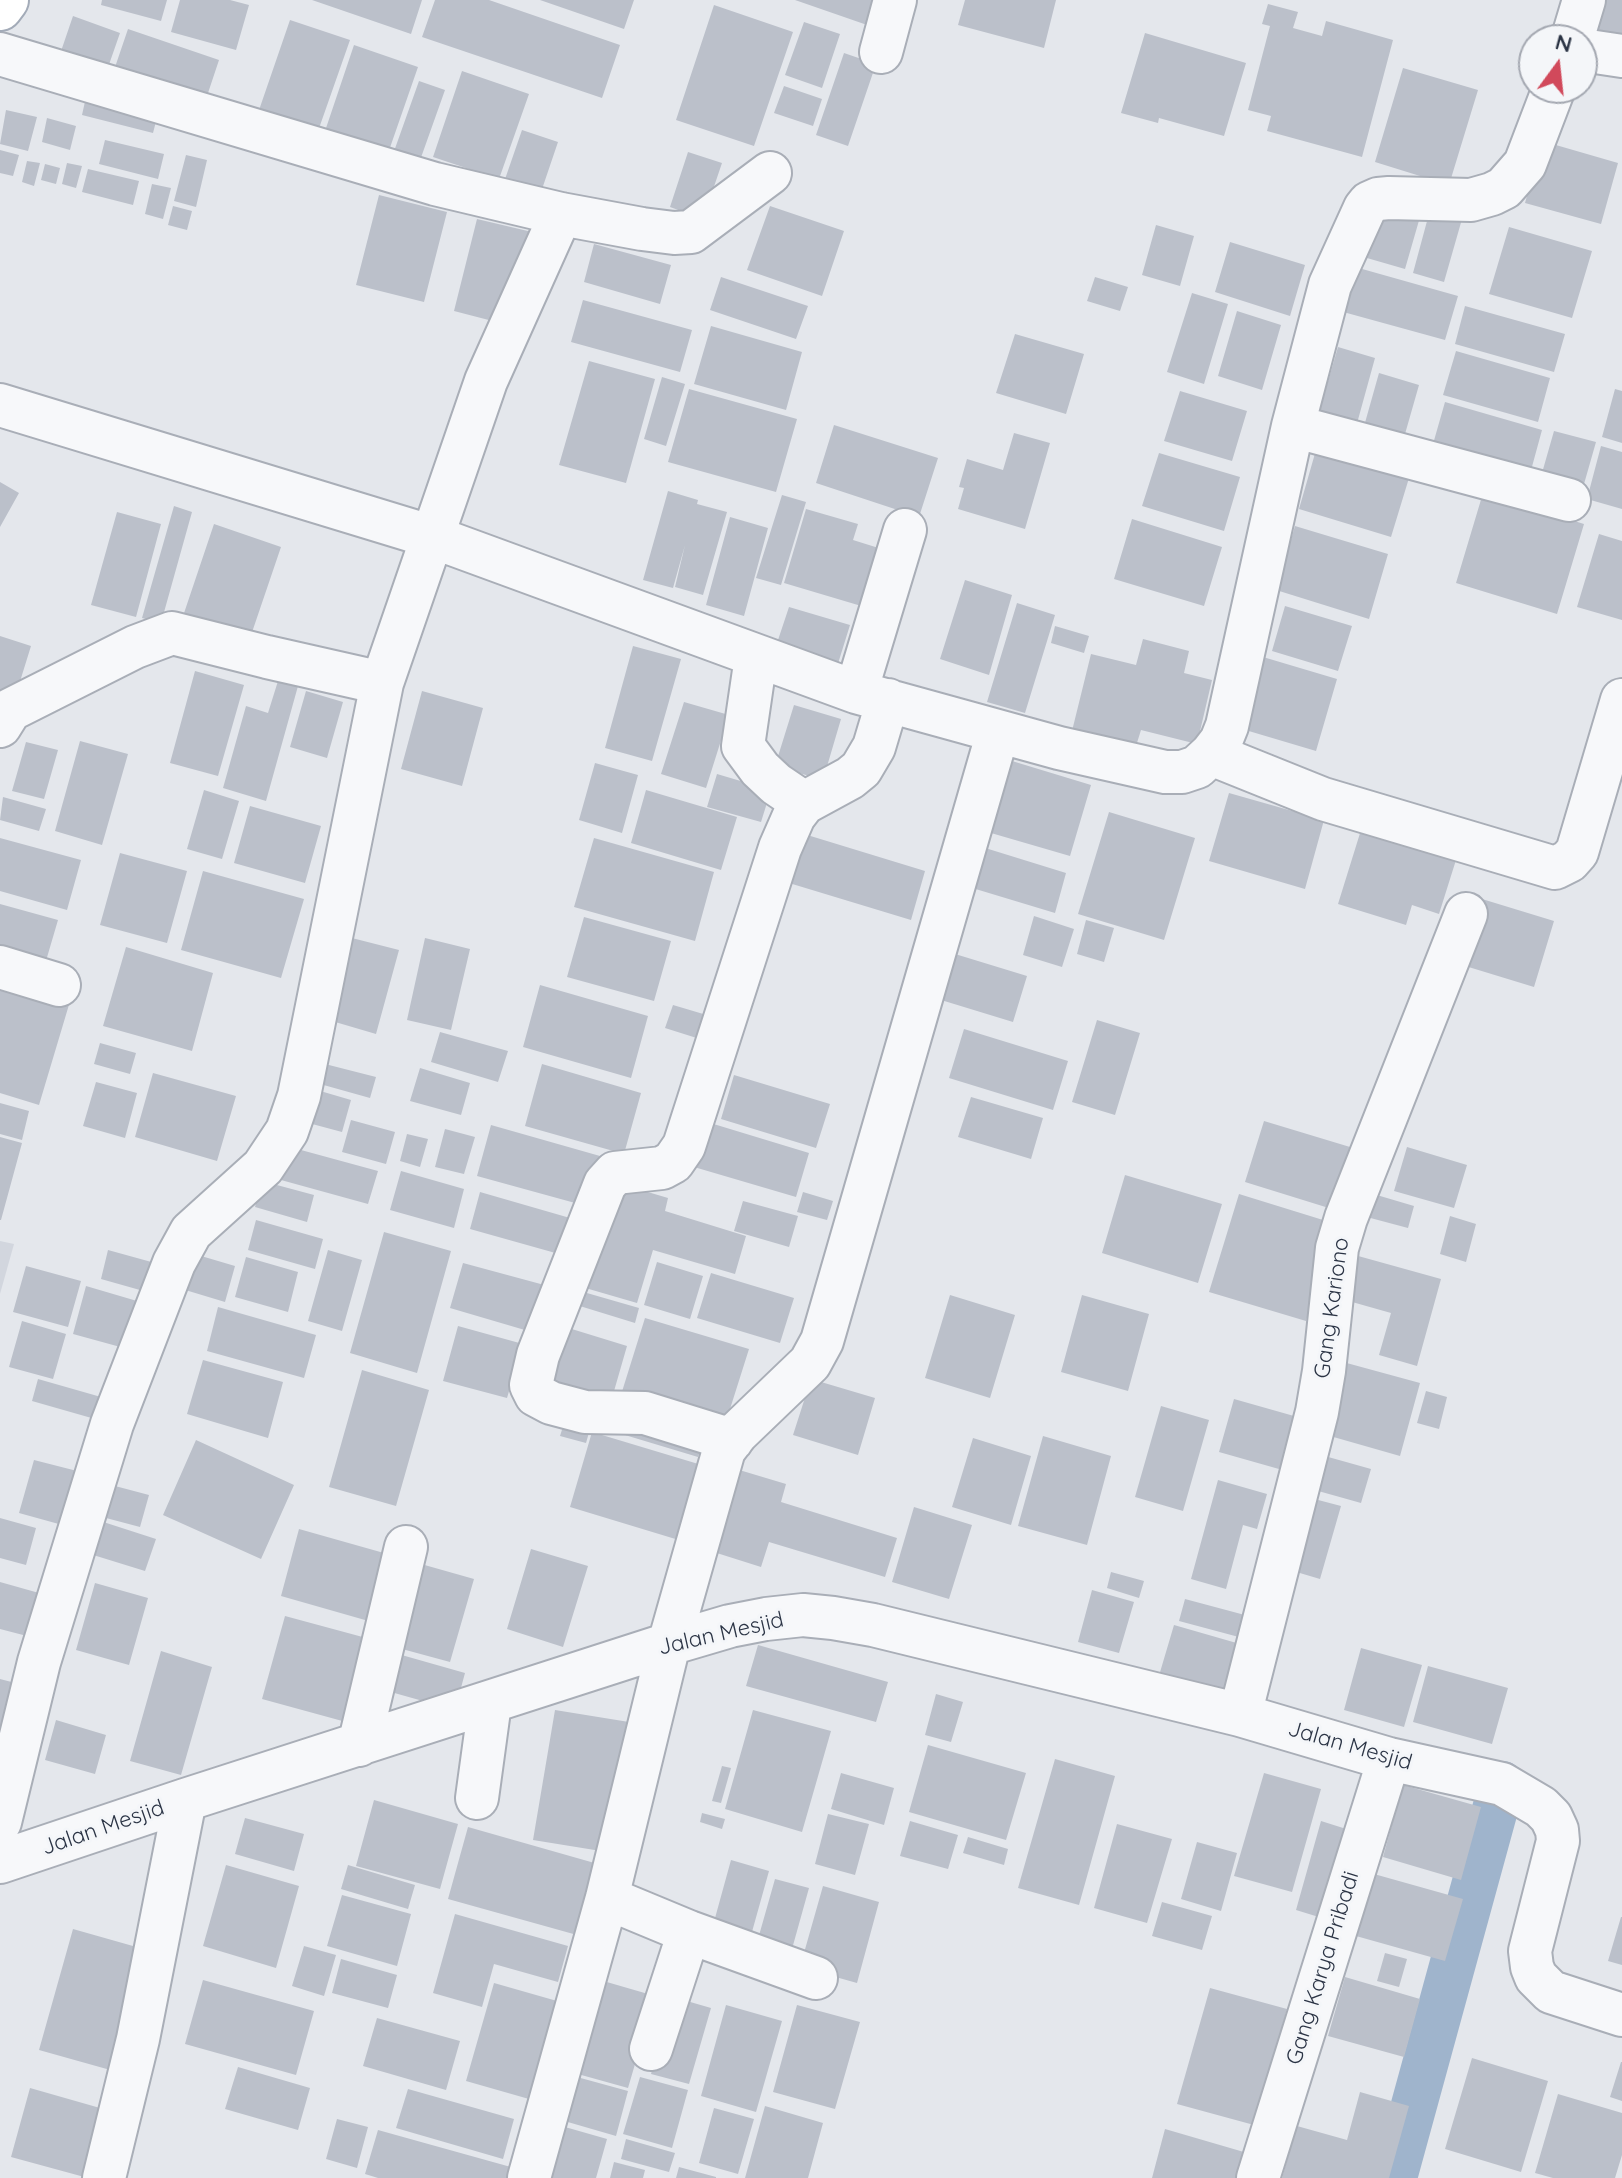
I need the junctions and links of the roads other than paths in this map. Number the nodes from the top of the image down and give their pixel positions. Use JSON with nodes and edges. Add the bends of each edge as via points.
{"nodes":[{"id":1,"x":6,"y":0,"type":"edge"},
{"id":2,"x":895,"y":0,"type":"edge"},
{"id":3,"x":1584,"y":0,"type":"edge"},
{"id":4,"x":0,"y":8,"type":"edge"},
{"id":5,"x":1577,"y":24,"type":"edge"},
{"id":6,"x":881,"y":52,"type":"dead end"},
{"id":7,"x":1598,"y":52,"type":"edge"},
{"id":8,"x":0,"y":54,"type":"edge"},
{"id":9,"x":1622,"y":56,"type":"edge"},
{"id":10,"x":1548,"y":104,"type":"edge"},
{"id":11,"x":770,"y":173,"type":"dead end"},
{"id":12,"x":561,"y":214,"type":"junction"},
{"id":13,"x":0,"y":405,"type":"edge"},
{"id":14,"x":1293,"y":426,"type":"junction"},
{"id":15,"x":1569,"y":500,"type":"dead end"},
{"id":16,"x":905,"y":530,"type":"dead end"},
{"id":17,"x":433,"y":537,"type":"junction"},
{"id":18,"x":756,"y":657,"type":"junction"},
{"id":19,"x":382,"y":683,"type":"junction"},
{"id":20,"x":872,"y":696,"type":"junction"},
{"id":21,"x":1622,"y":700,"type":"edge"},
{"id":22,"x":0,"y":726,"type":"edge"},
{"id":23,"x":998,"y":732,"type":"junction"},
{"id":24,"x":1211,"y":754,"type":"junction"},
{"id":25,"x":804,"y":803,"type":"junction"},
{"id":26,"x":1466,"y":914,"type":"dead end"},
{"id":27,"x":0,"y":967,"type":"edge"},
{"id":28,"x":59,"y":985,"type":"dead end"},
{"id":29,"x":732,"y":1440,"type":"junction"},
{"id":30,"x":406,"y":1547,"type":"dead end"},
{"id":31,"x":669,"y":1644,"type":"junction"},
{"id":32,"x":490,"y":1703,"type":"junction"},
{"id":33,"x":1240,"y":1715,"type":"junction"},
{"id":34,"x":359,"y":1745,"type":"junction"},
{"id":35,"x":1389,"y":1759,"type":"junction"},
{"id":36,"x":477,"y":1798,"type":"dead end"},
{"id":37,"x":185,"y":1800,"type":"junction"},
{"id":38,"x":0,"y":1822,"type":"edge"},
{"id":39,"x":0,"y":1862,"type":"edge"},
{"id":40,"x":607,"y":1898,"type":"junction"},
{"id":41,"x":689,"y":1932,"type":"junction"},
{"id":42,"x":816,"y":1978,"type":"dead end"},
{"id":43,"x":1622,"y":2015,"type":"edge"},
{"id":44,"x":651,"y":2049,"type":"dead end"},
{"id":45,"x":104,"y":2178,"type":"edge"},
{"id":46,"x":529,"y":2178,"type":"edge"},
{"id":47,"x":1258,"y":2178,"type":"edge"}],
"edges":[{"from":1,"to":4,"type":"main road"},
{"from":2,"to":6,"type":"street"},
{"from":3,"to":5,"type":"street"},
{"from":7,"to":9,"type":"street"},
{"from":8,"to":12,"type":"street","via":[[435,184]]},
{"from":10,"to":14,"type":"street","via":[[1525,164],[1504,188],[1471,200],[1389,198],[1365,208],[1330,285]]},
{"from":11,"to":12,"type":"street","via":[[691,232]]},
{"from":12,"to":17,"type":"street","via":[[486,381]]},
{"from":13,"to":17,"type":"street"},
{"from":14,"to":15,"type":"street"},
{"from":14,"to":24,"type":"street","via":[[1227,726]]},
{"from":16,"to":20,"type":"street"},
{"from":17,"to":18,"type":"street"},
{"from":17,"to":19,"type":"street"},
{"from":18,"to":20,"type":"street"},
{"from":18,"to":25,"type":"street","via":[[743,746],[776,784]]},
{"from":19,"to":22,"type":"street","via":[[172,633],[10,710]]},
{"from":19,"to":38,"type":"street","via":[[299,1096],[287,1131],[263,1167],[191,1232],[174,1263],[112,1424],[39,1662]]},
{"from":20,"to":23,"type":"street"},
{"from":20,"to":25,"type":"street","via":[[874,747],[861,769]]},
{"from":21,"to":24,"type":"street","via":[[1577,852],[1555,868],[1323,799]]},
{"from":23,"to":24,"type":"street","via":[[1165,772],[1197,767]]},
{"from":23,"to":29,"type":"street","via":[[822,1341],[810,1363]]},
{"from":25,"to":29,"type":"street","via":[[780,848],[684,1146],[662,1168],[615,1173],[605,1184],[531,1385],[536,1395],[551,1403],[585,1412],[645,1413]]},
{"from":26,"to":33,"type":"street","name":"Gang Kariono","via":[[1337,1248],[1317,1412]]},
{"from":27,"to":28,"type":"street"},
{"from":29,"to":31,"type":"street","via":[[724,1450]]},
{"from":30,"to":34,"type":"street"},
{"from":31,"to":32,"type":"street","name":"Jalan Mesjid"},
{"from":31,"to":33,"type":"street","name":"Jalan Mesjid","via":[[766,1619],[833,1618]]},
{"from":31,"to":40,"type":"street"},
{"from":32,"to":34,"type":"street","name":"Jalan Mesjid"},
{"from":32,"to":36,"type":"street"},
{"from":33,"to":35,"type":"street","name":"Jalan Mesjid"},
{"from":34,"to":37,"type":"street","name":"Jalan Mesjid"},
{"from":35,"to":43,"type":"street","name":"Jalan Mesjid","via":[[1502,1784],[1551,1817],[1558,1841],[1530,1951],[1532,1967],[1551,1992]]},
{"from":35,"to":47,"type":"street","name":"Gang Karya Pribadi"},
{"from":37,"to":39,"type":"street","name":"Jalan Mesjid"},
{"from":37,"to":45,"type":"street","via":[[138,2039]]},
{"from":40,"to":41,"type":"street"},
{"from":40,"to":46,"type":"street"},
{"from":41,"to":42,"type":"street"},
{"from":41,"to":44,"type":"street"}]}
